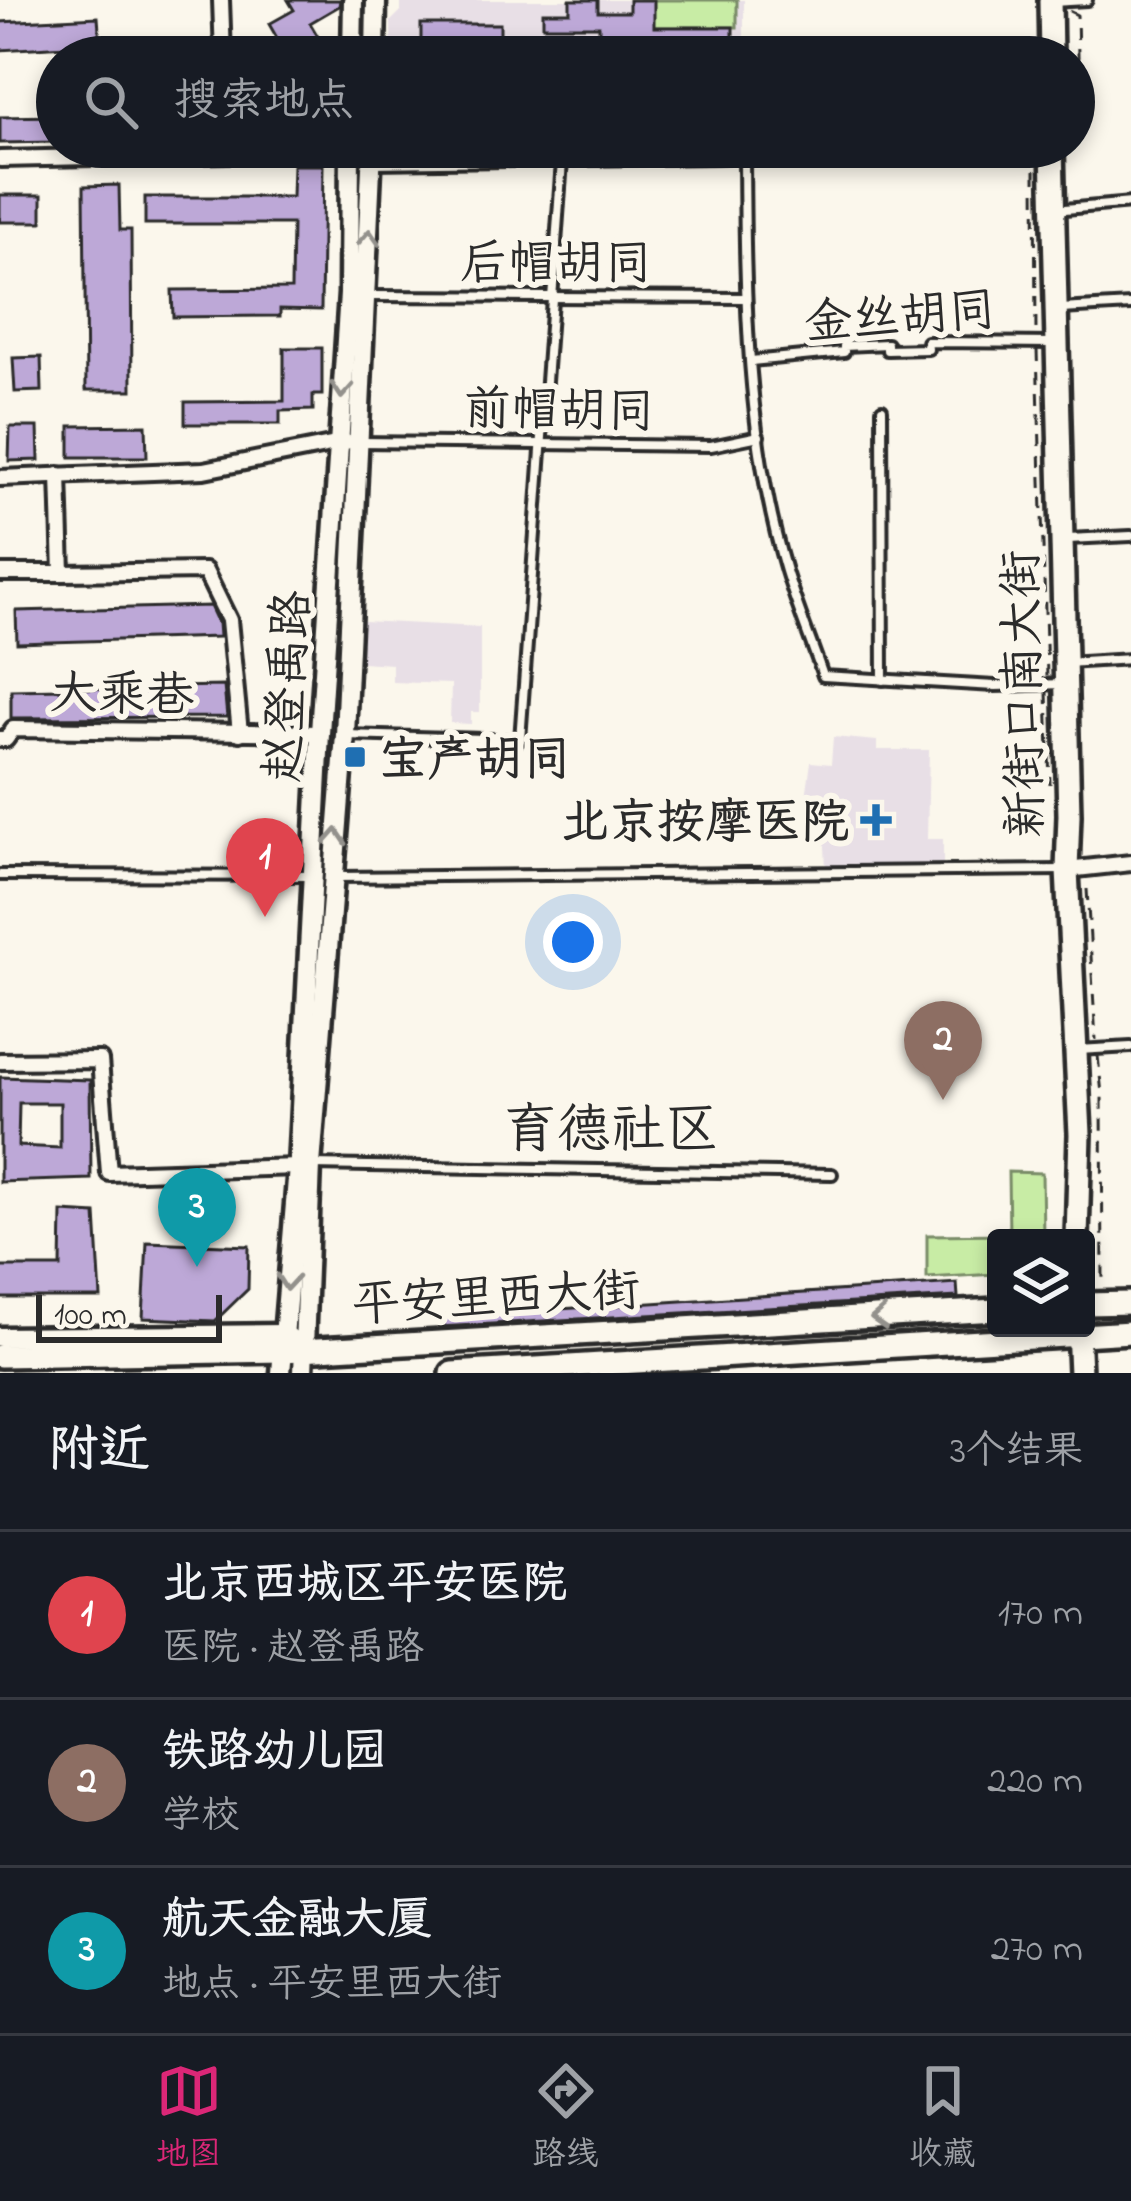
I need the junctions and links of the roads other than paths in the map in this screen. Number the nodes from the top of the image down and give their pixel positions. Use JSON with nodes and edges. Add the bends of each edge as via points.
{"nodes":[{"id":1,"x":220,"y":0,"type":"edge"},
{"id":2,"x":353,"y":0,"type":"edge"},
{"id":3,"x":376,"y":0,"type":"edge"},
{"id":4,"x":1087,"y":0,"type":"edge"},
{"id":5,"x":1051,"y":1,"type":"edge"},
{"id":6,"x":222,"y":36,"type":"edge"},
{"id":7,"x":352,"y":36,"type":"edge"},
{"id":8,"x":375,"y":36,"type":"edge"},
{"id":9,"x":1051,"y":36,"type":"edge"},
{"id":10,"x":36,"y":158,"type":"edge"},
{"id":11,"x":0,"y":159,"type":"edge"},
{"id":12,"x":350,"y":168,"type":"edge"},
{"id":13,"x":371,"y":168,"type":"edge"},
{"id":14,"x":561,"y":168,"type":"edge"},
{"id":15,"x":744,"y":168,"type":"edge"},
{"id":16,"x":1052,"y":168,"type":"edge"},
{"id":17,"x":1131,"y":203,"type":"edge"},
{"id":18,"x":1053,"y":210,"type":"junction"},
{"id":19,"x":366,"y":296,"type":"junction"},
{"id":20,"x":552,"y":297,"type":"junction"},
{"id":21,"x":745,"y":298,"type":"junction"},
{"id":22,"x":1131,"y":305,"type":"edge"},
{"id":23,"x":1053,"y":309,"type":"junction"},
{"id":24,"x":1045,"y":343,"type":"junction"},
{"id":25,"x":751,"y":361,"type":"junction"},
{"id":26,"x":882,"y":410,"type":"dead end"},
{"id":27,"x":759,"y":436,"type":"junction"},
{"id":28,"x":540,"y":441,"type":"junction"},
{"id":29,"x":347,"y":442,"type":"junction"},
{"id":30,"x":59,"y":475,"type":"junction"},
{"id":31,"x":0,"y":478,"type":"edge"},
{"id":32,"x":1131,"y":536,"type":"edge"},
{"id":33,"x":1060,"y":539,"type":"junction"},
{"id":34,"x":0,"y":573,"type":"edge"},
{"id":35,"x":62,"y":573,"type":"junction"},
{"id":36,"x":1131,"y":659,"type":"edge"},
{"id":37,"x":1059,"y":677,"type":"junction"},
{"id":38,"x":883,"y":680,"type":"junction"},
{"id":39,"x":240,"y":733,"type":"junction"},
{"id":40,"x":320,"y":733,"type":"junction"},
{"id":41,"x":345,"y":735,"type":"junction"},
{"id":42,"x":0,"y":739,"type":"edge"},
{"id":43,"x":1131,"y":863,"type":"edge"},
{"id":44,"x":1067,"y":870,"type":"junction"},
{"id":45,"x":0,"y":874,"type":"edge"},
{"id":46,"x":324,"y":876,"type":"junction"},
{"id":47,"x":1131,"y":1047,"type":"edge"},
{"id":48,"x":1087,"y":1050,"type":"junction"},
{"id":49,"x":0,"y":1061,"type":"edge"},
{"id":50,"x":304,"y":1166,"type":"junction"},
{"id":51,"x":832,"y":1174,"type":"dead end"},
{"id":52,"x":1078,"y":1229,"type":"edge"},
{"id":53,"x":1131,"y":1303,"type":"edge"},
{"id":54,"x":1095,"y":1304,"type":"edge"},
{"id":55,"x":987,"y":1311,"type":"edge"},
{"id":56,"x":1095,"y":1331,"type":"edge"},
{"id":57,"x":1131,"y":1332,"type":"edge"},
{"id":58,"x":0,"y":1336,"type":"edge"},
{"id":59,"x":987,"y":1336,"type":"edge"},
{"id":60,"x":1078,"y":1337,"type":"edge"},
{"id":61,"x":287,"y":1351,"type":"edge"},
{"id":62,"x":0,"y":1356,"type":"edge"},
{"id":63,"x":303,"y":1373,"type":"edge"},
{"id":64,"x":452,"y":1373,"type":"edge"},
{"id":65,"x":1080,"y":1373,"type":"edge"}],
"edges":[{"from":1,"to":6,"type":"street"},
{"from":2,"to":7,"type":"main road"},
{"from":3,"to":8,"type":"main road"},
{"from":4,"to":5,"type":"lane"},
{"from":5,"to":9,"type":"main road"},
{"from":10,"to":11,"type":"street"},
{"from":12,"to":29,"type":"main road","name":"赵登禹路","one_way":true},
{"from":19,"to":13,"type":"main road","name":"赵登禹路","one_way":true},
{"from":14,"to":20,"type":"lane"},
{"from":15,"to":21,"type":"lane"},
{"from":16,"to":18,"type":"main road","name":"新街口南大街"},
{"from":17,"to":18,"type":"lane"},
{"from":18,"to":23,"type":"main road","name":"新街口南大街"},
{"from":19,"to":20,"type":"lane","name":"后帽胡同"},
{"from":19,"to":29,"type":"main road","name":"赵登禹路"},
{"from":20,"to":21,"type":"lane","name":"后帽胡同"},
{"from":20,"to":28,"type":"lane"},
{"from":21,"to":25,"type":"lane"},
{"from":22,"to":23,"type":"lane"},
{"from":23,"to":24,"type":"main road","name":"新街口南大街"},
{"from":24,"to":25,"type":"lane","name":"金丝胡同","via":[[844,346]]},
{"from":24,"to":33,"type":"main road","name":"新街口南大街"},
{"from":25,"to":27,"type":"lane"},
{"from":26,"to":38,"type":"lane"},
{"from":27,"to":28,"type":"lane","name":"前帽胡同","via":[[711,446]]},
{"from":27,"to":38,"type":"lane","via":[[785,568],[823,676]]},
{"from":28,"to":29,"type":"lane","name":"前帽胡同"},
{"from":28,"to":41,"type":"lane","via":[[520,740]]},
{"from":29,"to":30,"type":"street","via":[[204,470]]},
{"from":29,"to":40,"type":"main road","name":"赵登禹路"},
{"from":29,"to":41,"type":"main road","name":"赵登禹路"},
{"from":30,"to":31,"type":"street"},
{"from":30,"to":35,"type":"street"},
{"from":32,"to":33,"type":"lane"},
{"from":33,"to":37,"type":"main road","name":"新街口南大街"},
{"from":34,"to":35,"type":"street"},
{"from":35,"to":39,"type":"street","via":[[205,571],[229,620]]},
{"from":36,"to":37,"type":"lane"},
{"from":37,"to":38,"type":"lane"},
{"from":37,"to":44,"type":"main road","name":"新街口南大街"},
{"from":39,"to":40,"type":"street","name":"大乘巷"},
{"from":39,"to":42,"type":"street","name":"大乘巷","via":[[13,729]]},
{"from":40,"to":46,"type":"main road","name":"赵登禹路"},
{"from":46,"to":41,"type":"main road","name":"赵登禹路","one_way":true},
{"from":43,"to":44,"type":"street"},
{"from":44,"to":46,"type":"lane"},
{"from":44,"to":48,"type":"main road","name":"新街口南大街"},
{"from":45,"to":46,"type":"lane"},
{"from":46,"to":50,"type":"main road","name":"赵登禹路"},
{"from":47,"to":48,"type":"lane"},
{"from":48,"to":52,"type":"main road","name":"新街口南大街"},
{"from":49,"to":50,"type":"street","via":[[100,1060],[109,1173]]},
{"from":50,"to":51,"type":"lane"},
{"from":50,"to":61,"type":"main road","name":"赵登禹路"},
{"from":53,"to":54,"type":"main road"},
{"from":55,"to":61,"type":"main road","name":"平安里西大街","one_way":true},
{"from":56,"to":57,"type":"main road","name":"平安里西大街"},
{"from":58,"to":61,"type":"main road"},
{"from":59,"to":64,"type":"main road","name":"平安里西大街"},
{"from":60,"to":65,"type":"main road"},
{"from":61,"to":62,"type":"main road","name":"平安里西大街"},
{"from":61,"to":63,"type":"main road","name":"赵登禹路"}]}
